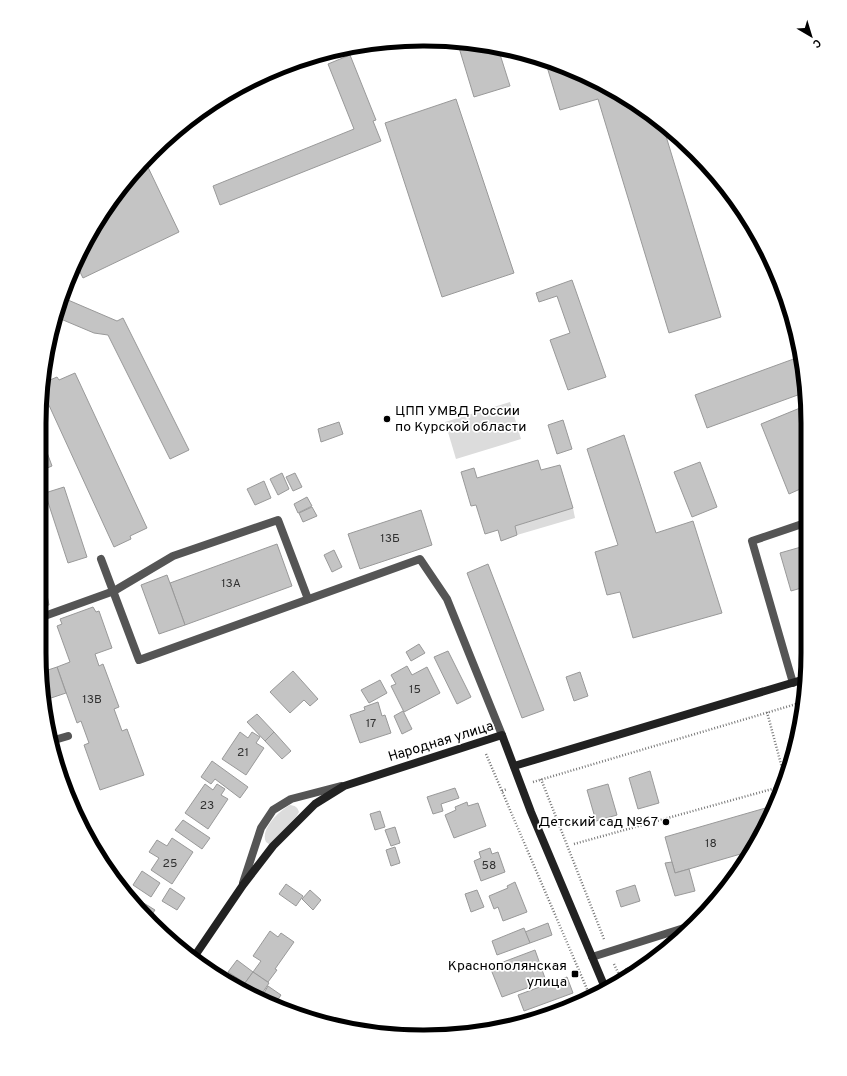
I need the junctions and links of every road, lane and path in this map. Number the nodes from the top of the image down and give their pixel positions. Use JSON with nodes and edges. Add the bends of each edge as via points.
{"nodes":[{"id":1,"x":801,"y":524,"type":"edge"},
{"id":2,"x":102,"y":559,"type":"dead end"},
{"id":3,"x":114,"y":591,"type":"junction"},
{"id":4,"x":308,"y":599,"type":"junction"},
{"id":5,"x":46,"y":615,"type":"edge"},
{"id":6,"x":800,"y":679,"type":"edge"},
{"id":7,"x":800,"y":681,"type":"edge"},
{"id":8,"x":793,"y":683,"type":"junction"},
{"id":9,"x":798,"y":703,"type":"edge"},
{"id":10,"x":767,"y":712,"type":"junction"},
{"id":11,"x":502,"y":735,"type":"junction"},
{"id":12,"x":68,"y":736,"type":"dead end"},
{"id":13,"x":56,"y":739,"type":"edge"},
{"id":14,"x":486,"y":754,"type":"dead end"},
{"id":15,"x":514,"y":766,"type":"junction"},
{"id":16,"x":783,"y":769,"type":"edge"},
{"id":17,"x":541,"y":779,"type":"junction"},
{"id":18,"x":521,"y":785,"type":"junction"},
{"id":19,"x":344,"y":786,"type":"junction"},
{"id":20,"x":775,"y":788,"type":"edge"},
{"id":21,"x":502,"y":791,"type":"junction"},
{"id":22,"x":574,"y":844,"type":"dead end"},
{"id":23,"x":243,"y":885,"type":"junction"},
{"id":24,"x":679,"y":930,"type":"edge"},
{"id":25,"x":609,"y":951,"type":"junction"},
{"id":26,"x":196,"y":954,"type":"edge"},
{"id":27,"x":592,"y":957,"type":"junction"},
{"id":28,"x":619,"y":975,"type":"edge"},
{"id":29,"x":603,"y":984,"type":"edge"},
{"id":30,"x":588,"y":992,"type":"edge"}],
"edges":[{"from":1,"to":8,"type":"lane","via":[[752,540]]},
{"from":2,"to":3,"type":"lane"},
{"from":3,"to":4,"type":"lane","via":[[139,660]]},
{"from":3,"to":4,"type":"lane","via":[[173,556],[278,520]]},
{"from":3,"to":5,"type":"lane"},
{"from":4,"to":11,"type":"lane","via":[[420,559],[447,599]]},
{"from":6,"to":8,"type":"street"},
{"from":7,"to":8,"type":"street"},
{"from":8,"to":15,"type":"street"},
{"from":9,"to":10,"type":"path"},
{"from":10,"to":16,"type":"path"},
{"from":10,"to":17,"type":"path"},
{"from":11,"to":15,"type":"street","name":"Народная улица"},
{"from":11,"to":19,"type":"street","name":"Народная улица"},
{"from":12,"to":13,"type":"lane"},
{"from":14,"to":21,"type":"path"},
{"from":15,"to":18,"type":"street"},
{"from":17,"to":18,"type":"path"},
{"from":17,"to":25,"type":"path"},
{"from":18,"to":21,"type":"path"},
{"from":18,"to":27,"type":"street"},
{"from":19,"to":23,"type":"street","name":"Народная улица","via":[[315,804],[273,846]]},
{"from":19,"to":23,"type":"lane","via":[[291,799],[273,810],[261,828]]},
{"from":20,"to":22,"type":"path"},
{"from":21,"to":30,"type":"path"},
{"from":23,"to":26,"type":"street","name":"Народная улица"},
{"from":24,"to":25,"type":"lane"},
{"from":25,"to":27,"type":"lane"},
{"from":25,"to":28,"type":"path"},
{"from":27,"to":29,"type":"street"}]}
